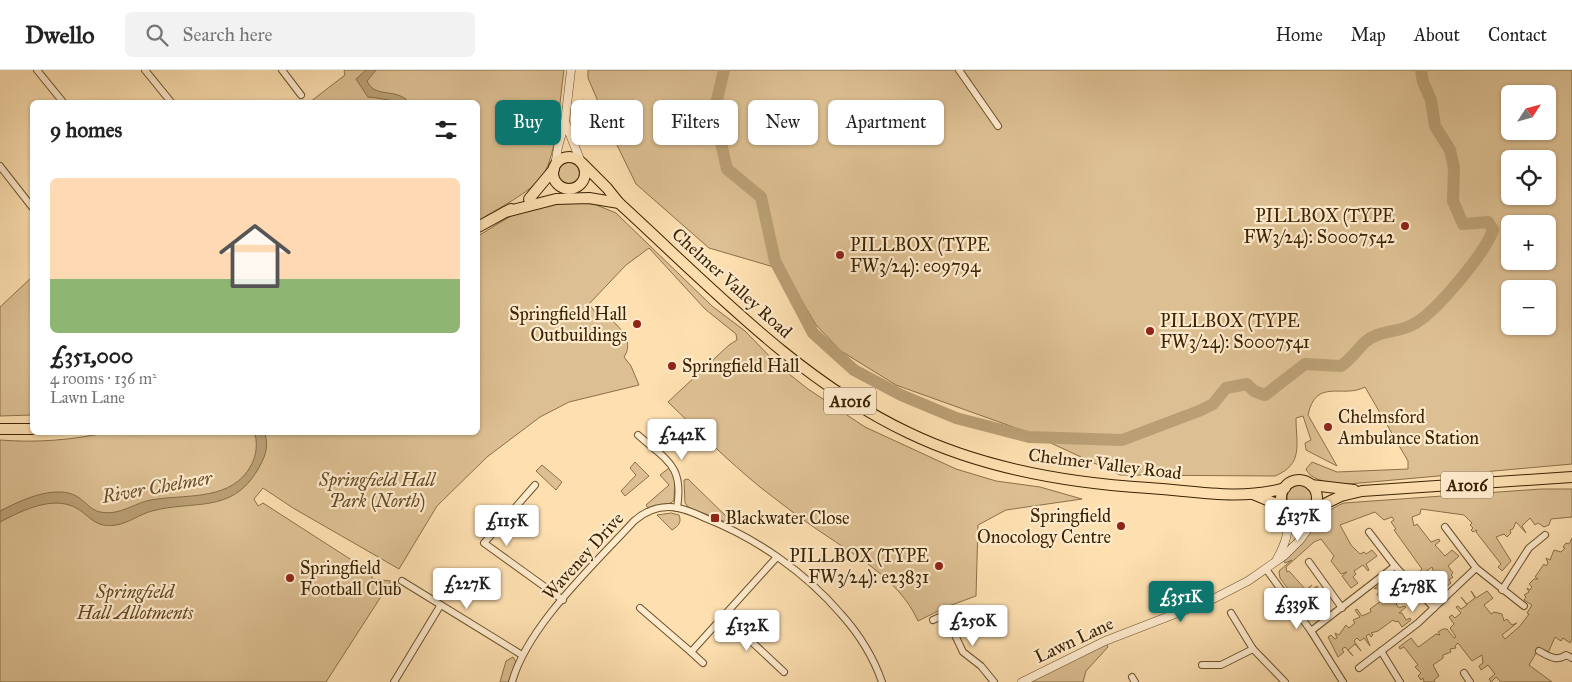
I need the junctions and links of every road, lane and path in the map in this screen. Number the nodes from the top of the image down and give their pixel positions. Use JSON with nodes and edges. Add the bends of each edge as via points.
{"nodes":[{"id":1,"x":37,"y":70,"type":"edge"},
{"id":2,"x":145,"y":70,"type":"edge"},
{"id":3,"x":282,"y":70,"type":"edge"},
{"id":4,"x":571,"y":70,"type":"edge"},
{"id":5,"x":960,"y":70,"type":"edge"},
{"id":6,"x":302,"y":95,"type":"dead end"},
{"id":7,"x":61,"y":100,"type":"edge"},
{"id":8,"x":168,"y":100,"type":"edge"},
{"id":9,"x":565,"y":122,"type":"junction"},
{"id":10,"x":998,"y":126,"type":"dead end"},
{"id":11,"x":581,"y":162,"type":"junction"},
{"id":12,"x":0,"y":166,"type":"edge"},
{"id":13,"x":554,"y":167,"type":"junction"},
{"id":14,"x":571,"y":188,"type":"junction"},
{"id":15,"x":528,"y":199,"type":"junction"},
{"id":16,"x":619,"y":203,"type":"junction"},
{"id":17,"x":30,"y":204,"type":"edge"},
{"id":18,"x":505,"y":212,"type":"junction"},
{"id":19,"x":480,"y":226,"type":"edge"},
{"id":20,"x":0,"y":429,"type":"edge"},
{"id":21,"x":30,"y":429,"type":"edge"},
{"id":22,"x":638,"y":435,"type":"dead end"},
{"id":23,"x":1572,"y":477,"type":"edge"},
{"id":24,"x":1311,"y":484,"type":"junction"},
{"id":25,"x":535,"y":485,"type":"dead end"},
{"id":26,"x":1285,"y":488,"type":"junction"},
{"id":27,"x":1362,"y":491,"type":"junction"},
{"id":28,"x":1255,"y":495,"type":"junction"},
{"id":29,"x":677,"y":508,"type":"junction"},
{"id":30,"x":1286,"y":510,"type":"junction"},
{"id":31,"x":1311,"y":512,"type":"junction"},
{"id":32,"x":1445,"y":527,"type":"dead end"},
{"id":33,"x":1369,"y":532,"type":"dead end"},
{"id":34,"x":1545,"y":535,"type":"dead end"},
{"id":35,"x":777,"y":557,"type":"junction"},
{"id":36,"x":1309,"y":562,"type":"dead end"},
{"id":37,"x":1274,"y":563,"type":"junction"},
{"id":38,"x":1395,"y":566,"type":"junction"},
{"id":39,"x":1476,"y":568,"type":"junction"},
{"id":40,"x":1266,"y":569,"type":"junction"},
{"id":41,"x":402,"y":581,"type":"dead end"},
{"id":42,"x":1502,"y":590,"type":"junction"},
{"id":43,"x":563,"y":600,"type":"junction"},
{"id":44,"x":440,"y":606,"type":"junction"},
{"id":45,"x":1524,"y":606,"type":"dead end"},
{"id":46,"x":640,"y":608,"type":"dead end"},
{"id":47,"x":1342,"y":608,"type":"junction"},
{"id":48,"x":1434,"y":608,"type":"junction"},
{"id":49,"x":955,"y":610,"type":"dead end"},
{"id":50,"x":1231,"y":613,"type":"dead end"},
{"id":51,"x":945,"y":614,"type":"junction"},
{"id":52,"x":724,"y":616,"type":"junction"},
{"id":53,"x":933,"y":620,"type":"dead end"},
{"id":54,"x":1310,"y":631,"type":"junction"},
{"id":55,"x":1254,"y":649,"type":"junction"},
{"id":56,"x":1381,"y":651,"type":"junction"},
{"id":57,"x":1539,"y":651,"type":"dead end"},
{"id":58,"x":691,"y":652,"type":"junction"},
{"id":59,"x":522,"y":656,"type":"junction"},
{"id":60,"x":1572,"y":658,"type":"edge"},
{"id":61,"x":704,"y":663,"type":"dead end"},
{"id":62,"x":1202,"y":665,"type":"dead end"},
{"id":63,"x":1359,"y":668,"type":"dead end"},
{"id":64,"x":784,"y":672,"type":"dead end"},
{"id":65,"x":1464,"y":673,"type":"dead end"},
{"id":66,"x":394,"y":682,"type":"edge"},
{"id":67,"x":512,"y":682,"type":"edge"},
{"id":68,"x":882,"y":682,"type":"edge"},
{"id":69,"x":994,"y":682,"type":"edge"},
{"id":70,"x":1022,"y":682,"type":"edge"},
{"id":71,"x":1286,"y":682,"type":"edge"},
{"id":72,"x":1343,"y":682,"type":"edge"},
{"id":73,"x":1400,"y":682,"type":"edge"},
{"id":74,"x":1470,"y":682,"type":"edge"}],
"edges":[{"from":1,"to":7,"type":"street"},
{"from":2,"to":8,"type":"street"},
{"from":3,"to":6,"type":"street"},
{"from":4,"to":9,"type":"street"},
{"from":5,"to":10,"type":"street"},
{"from":9,"to":11,"type":"street"},
{"from":9,"to":13,"type":"street"},
{"from":11,"to":13,"type":"main road","via":[[568,157]]},
{"from":11,"to":14,"type":"main road","via":[[584,178]]},
{"from":11,"to":16,"type":"main road","name":"Chelmer Valley Road","number":"A1016"},
{"from":12,"to":17,"type":"street"},
{"from":13,"to":14,"type":"main road","via":[[556,181]]},
{"from":13,"to":15,"type":"main road","name":"Chelmer Valley Road","number":"A1016"},
{"from":14,"to":15,"type":"main road","name":"Chelmer Valley Road","number":"A1016"},
{"from":14,"to":16,"type":"main road","name":"Chelmer Valley Road","number":"A1016","via":[[595,192]]},
{"from":15,"to":18,"type":"main road","name":"Chelmer Valley Road","number":"A1016"},
{"from":16,"to":18,"type":"main road","number":"A1016","via":[[589,198],[556,199]]},
{"from":16,"to":28,"type":"main road","name":"Chelmer Valley Road","number":"A1016","via":[[759,331],[808,371],[842,395],[910,434],[985,462],[1060,478],[1130,487]]},
{"from":18,"to":19,"type":"main road","name":"Chelmer Valley Road","number":"A1016"},
{"from":20,"to":21,"type":"main road"},
{"from":22,"to":29,"type":"street","via":[[674,468],[680,486]]},
{"from":23,"to":27,"type":"main road","number":"A1016"},
{"from":24,"to":26,"type":"main road","number":"A1016","via":[[1298,480]]},
{"from":24,"to":27,"type":"main road","number":"A1016"},
{"from":24,"to":31,"type":"main road","via":[[1317,497]]},
{"from":25,"to":43,"type":"street","via":[[484,543]]},
{"from":26,"to":28,"type":"main road","name":"Chelmer Valley Road","number":"A1016"},
{"from":26,"to":30,"type":"main road","via":[[1281,498]]},
{"from":27,"to":31,"type":"main road","number":"A1016","via":[[1341,496]]},
{"from":28,"to":30,"type":"main road","name":"Chelmer Valley Road","number":"A1016"},
{"from":29,"to":35,"type":"street","name":"Waveney Drive","via":[[730,529]]},
{"from":29,"to":43,"type":"street","name":"Waveney Drive","via":[[650,510],[634,520]]},
{"from":30,"to":31,"type":"main road","number":"A1016","via":[[1299,516]]},
{"from":30,"to":37,"type":"street","name":"Lawn Lane","via":[[1287,541]]},
{"from":31,"to":37,"type":"street","name":"Lawn Lane","via":[[1308,529]]},
{"from":32,"to":39,"type":"street"},
{"from":33,"to":38,"type":"street"},
{"from":34,"to":42,"type":"street","via":[[1529,548]]},
{"from":35,"to":52,"type":"street"},
{"from":35,"to":68,"type":"street","name":"Waveney Drive","via":[[817,589],[844,617],[870,654]]},
{"from":36,"to":47,"type":"street"},
{"from":37,"to":40,"type":"street","name":"Lawn Lane"},
{"from":38,"to":47,"type":"street"},
{"from":38,"to":48,"type":"street"},
{"from":39,"to":42,"type":"street"},
{"from":39,"to":48,"type":"street"},
{"from":40,"to":54,"type":"street"},
{"from":40,"to":70,"type":"street","name":"Lawn Lane","via":[[1211,600],[1105,641]]},
{"from":41,"to":44,"type":"street"},
{"from":42,"to":45,"type":"street"},
{"from":43,"to":59,"type":"street","name":"Waveney Drive","via":[[537,630]]},
{"from":44,"to":59,"type":"street"},
{"from":44,"to":66,"type":"street"},
{"from":46,"to":58,"type":"street"},
{"from":47,"to":54,"type":"street"},
{"from":48,"to":56,"type":"street"},
{"from":49,"to":51,"type":"street"},
{"from":50,"to":55,"type":"street"},
{"from":51,"to":53,"type":"street"},
{"from":51,"to":69,"type":"street","via":[[963,652],[977,662]]},
{"from":52,"to":58,"type":"street"},
{"from":52,"to":64,"type":"street"},
{"from":54,"to":72,"type":"street"},
{"from":55,"to":62,"type":"street","via":[[1221,665]]},
{"from":55,"to":71,"type":"street"},
{"from":56,"to":63,"type":"street"},
{"from":56,"to":73,"type":"street"},
{"from":57,"to":60,"type":"street","via":[[1553,658],[1566,654]]},
{"from":58,"to":61,"type":"street"},
{"from":59,"to":67,"type":"street","name":"Waveney Drive"},
{"from":65,"to":74,"type":"street"}]}
